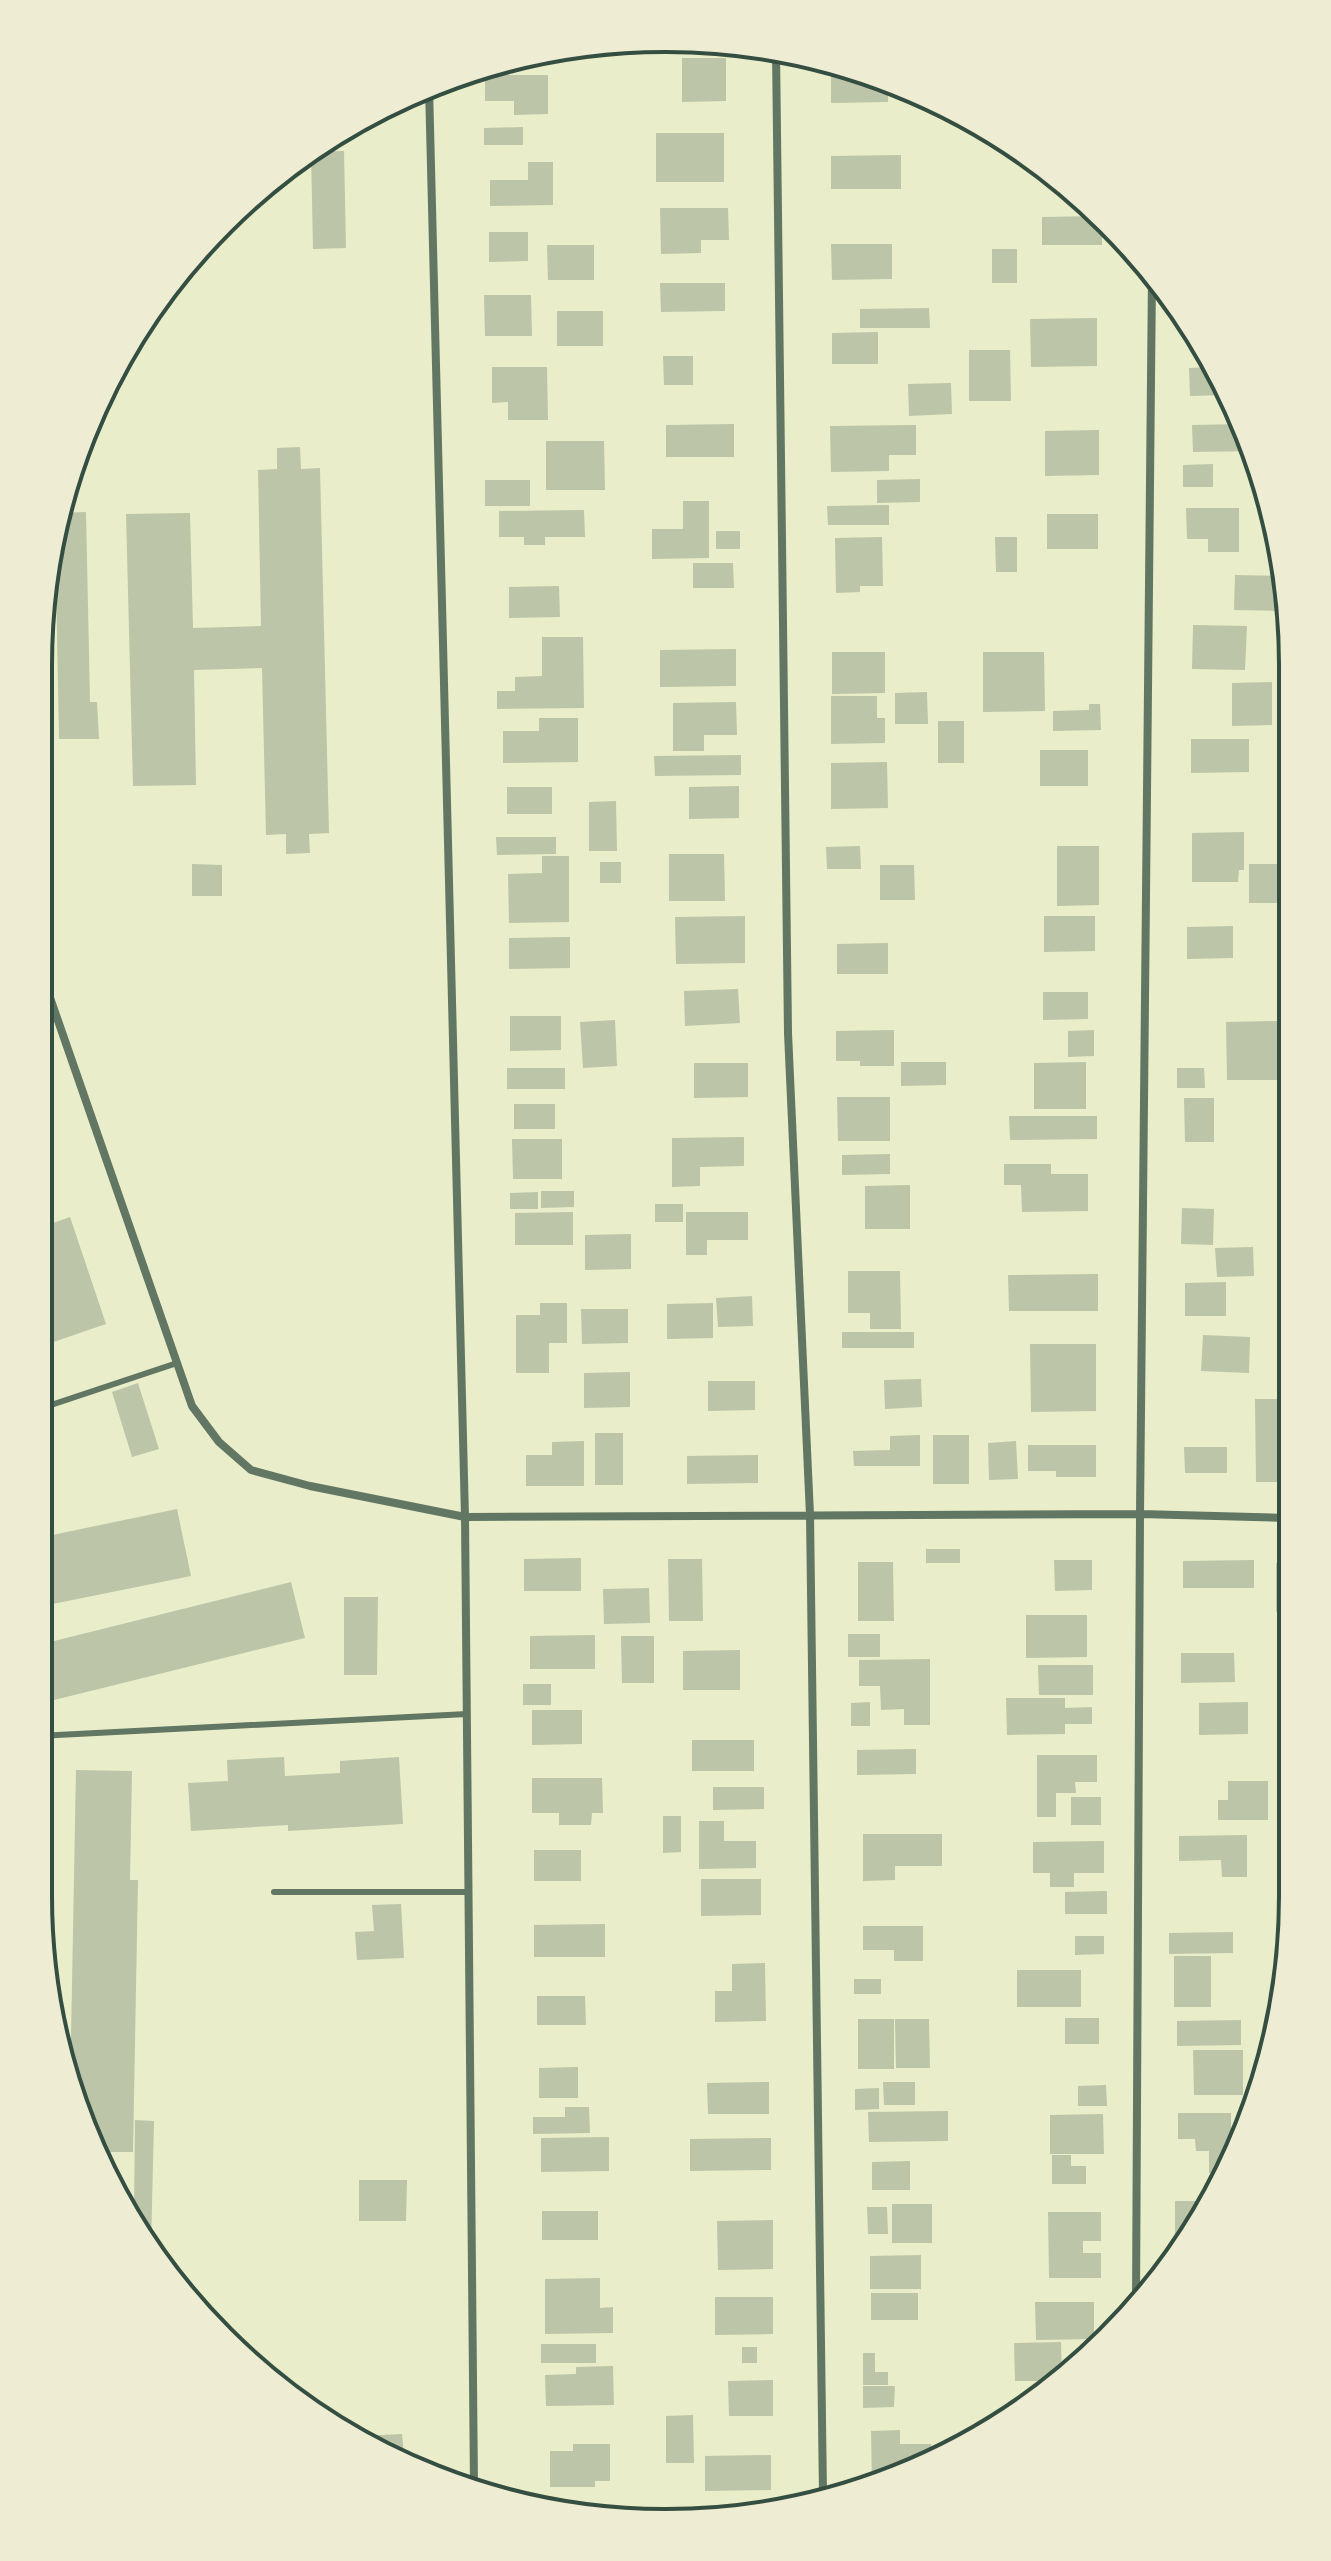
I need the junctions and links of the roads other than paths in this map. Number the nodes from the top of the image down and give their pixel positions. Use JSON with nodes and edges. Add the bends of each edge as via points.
{"nodes":[{"id":1,"x":776,"y":62,"type":"edge"},
{"id":2,"x":429,"y":100,"type":"edge"},
{"id":3,"x":1152,"y":292,"type":"edge"},
{"id":4,"x":52,"y":1003,"type":"edge"},
{"id":5,"x":177,"y":1363,"type":"junction"},
{"id":6,"x":52,"y":1405,"type":"edge"},
{"id":7,"x":1140,"y":1514,"type":"junction"},
{"id":8,"x":810,"y":1515,"type":"junction"},
{"id":9,"x":465,"y":1517,"type":"junction"},
{"id":10,"x":1279,"y":1518,"type":"edge"},
{"id":11,"x":467,"y":1714,"type":"junction"},
{"id":12,"x":52,"y":1735,"type":"edge"},
{"id":13,"x":274,"y":1892,"type":"dead end"},
{"id":14,"x":468,"y":1892,"type":"junction"},
{"id":15,"x":1136,"y":2289,"type":"edge"},
{"id":16,"x":474,"y":2478,"type":"edge"},
{"id":17,"x":823,"y":2488,"type":"edge"}],
"edges":[{"from":1,"to":8,"type":"street","via":[[788,1033]]},
{"from":2,"to":9,"type":"street"},
{"from":3,"to":7,"type":"street"},
{"from":4,"to":5,"type":"street"},
{"from":5,"to":6,"type":"lane"},
{"from":5,"to":9,"type":"street","via":[[192,1406],[219,1442],[251,1470]]},
{"from":7,"to":8,"type":"street"},
{"from":7,"to":10,"type":"street"},
{"from":7,"to":15,"type":"street"},
{"from":8,"to":9,"type":"street"},
{"from":8,"to":17,"type":"street"},
{"from":9,"to":11,"type":"street"},
{"from":11,"to":12,"type":"lane"},
{"from":11,"to":14,"type":"street"},
{"from":13,"to":14,"type":"lane"},
{"from":14,"to":16,"type":"street"}]}
